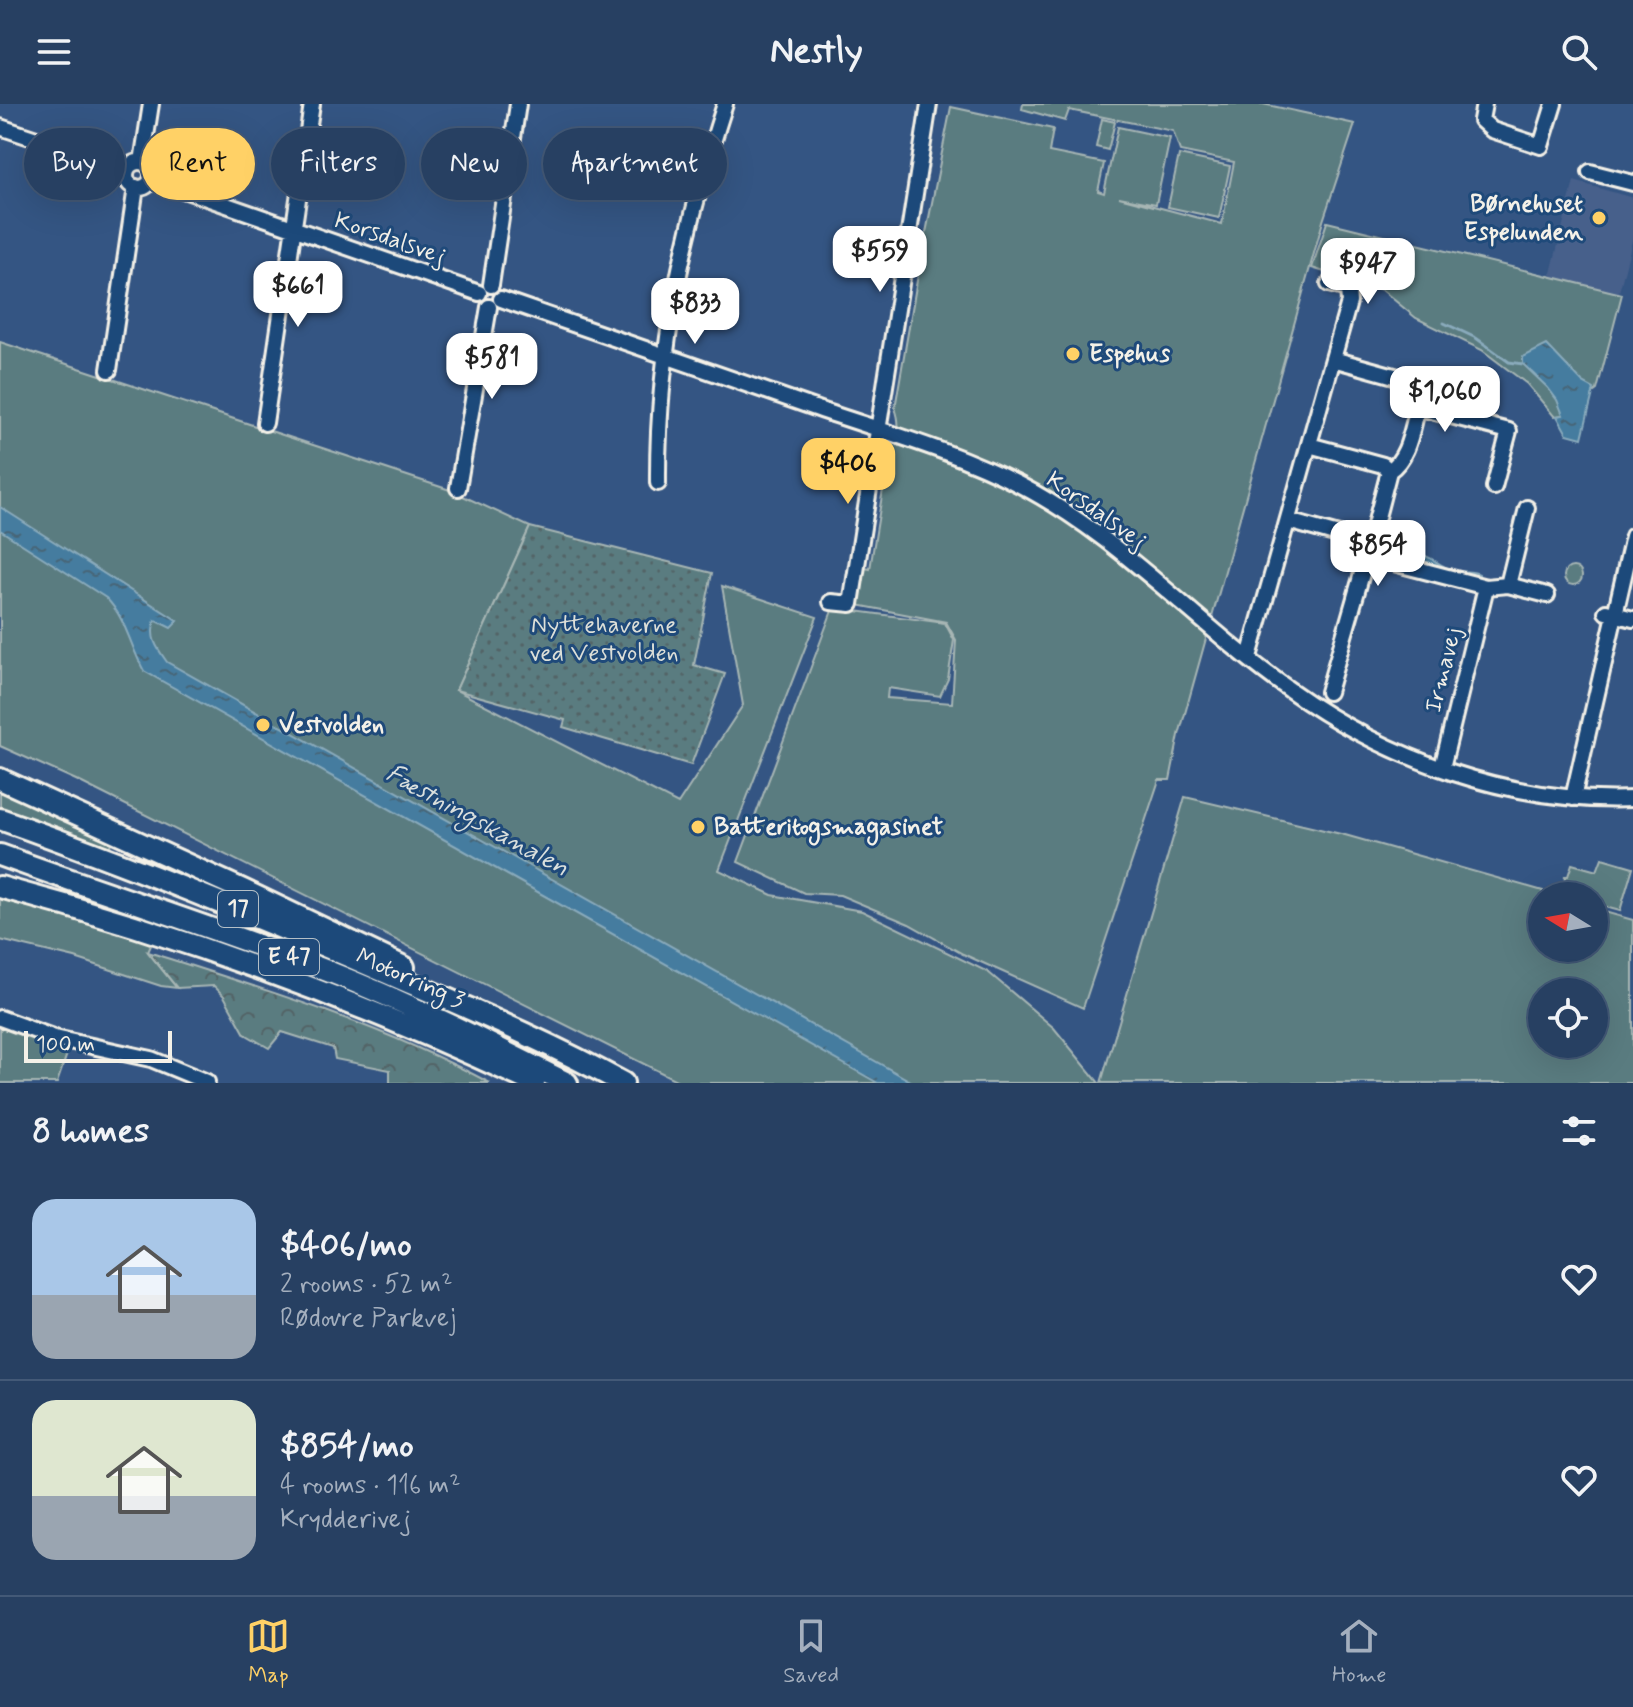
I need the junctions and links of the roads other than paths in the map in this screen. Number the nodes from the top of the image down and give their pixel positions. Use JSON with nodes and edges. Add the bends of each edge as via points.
{"nodes":[{"id":1,"x":151,"y":104,"type":"edge"},
{"id":2,"x":312,"y":104,"type":"edge"},
{"id":3,"x":518,"y":104,"type":"edge"},
{"id":4,"x":725,"y":104,"type":"edge"},
{"id":5,"x":929,"y":104,"type":"edge"},
{"id":6,"x":1484,"y":104,"type":"edge"},
{"id":7,"x":1554,"y":104,"type":"edge"},
{"id":8,"x":0,"y":127,"type":"edge"},
{"id":9,"x":147,"y":128,"type":"edge"},
{"id":10,"x":141,"y":162,"type":"edge"},
{"id":11,"x":127,"y":169,"type":"junction"},
{"id":12,"x":1590,"y":172,"type":"dead end"},
{"id":13,"x":1633,"y":183,"type":"edge"},
{"id":14,"x":141,"y":186,"type":"edge"},
{"id":15,"x":136,"y":187,"type":"junction"},
{"id":16,"x":211,"y":200,"type":"edge"},
{"id":17,"x":293,"y":229,"type":"junction"},
{"id":18,"x":1329,"y":284,"type":"dead end"},
{"id":19,"x":485,"y":289,"type":"junction"},
{"id":20,"x":495,"y":303,"type":"junction"},
{"id":21,"x":665,"y":356,"type":"junction"},
{"id":22,"x":1333,"y":359,"type":"junction"},
{"id":23,"x":109,"y":370,"type":"dead end"},
{"id":24,"x":1445,"y":390,"type":"dead end"},
{"id":25,"x":265,"y":423,"type":"dead end"},
{"id":26,"x":877,"y":429,"type":"junction"},
{"id":27,"x":1309,"y":445,"type":"junction"},
{"id":28,"x":1389,"y":471,"type":"junction"},
{"id":29,"x":658,"y":483,"type":"dead end"},
{"id":30,"x":1494,"y":487,"type":"dead end"},
{"id":31,"x":458,"y":488,"type":"dead end"},
{"id":32,"x":1527,"y":508,"type":"dead end"},
{"id":33,"x":1288,"y":521,"type":"junction"},
{"id":34,"x":1633,"y":536,"type":"edge"},
{"id":35,"x":1369,"y":550,"type":"junction"},
{"id":36,"x":1508,"y":585,"type":"junction"},
{"id":37,"x":1486,"y":587,"type":"junction"},
{"id":38,"x":1547,"y":595,"type":"dead end"},
{"id":39,"x":831,"y":602,"type":"dead end"},
{"id":40,"x":1610,"y":613,"type":"junction"},
{"id":41,"x":1633,"y":619,"type":"edge"},
{"id":42,"x":1249,"y":657,"type":"junction"},
{"id":43,"x":1328,"y":692,"type":"dead end"},
{"id":44,"x":1442,"y":768,"type":"junction"},
{"id":45,"x":0,"y":779,"type":"edge"},
{"id":46,"x":1573,"y":798,"type":"junction"},
{"id":47,"x":1633,"y":799,"type":"edge"},
{"id":48,"x":0,"y":819,"type":"edge"},
{"id":49,"x":0,"y":855,"type":"edge"},
{"id":50,"x":0,"y":887,"type":"edge"},
{"id":51,"x":472,"y":1010,"type":"junction"},
{"id":52,"x":0,"y":1018,"type":"edge"},
{"id":53,"x":207,"y":1082,"type":"edge"},
{"id":54,"x":534,"y":1083,"type":"edge"},
{"id":55,"x":567,"y":1083,"type":"edge"},
{"id":56,"x":623,"y":1083,"type":"edge"}],
"edges":[{"from":1,"to":9,"type":"street"},
{"from":2,"to":17,"type":"street"},
{"from":3,"to":19,"type":"street"},
{"from":4,"to":21,"type":"street","via":[[687,229]]},
{"from":5,"to":26,"type":"street"},
{"from":6,"to":7,"type":"street","via":[[1481,120],[1492,130],[1541,146]]},
{"from":8,"to":11,"type":"street"},
{"from":10,"to":11,"type":"street"},
{"from":11,"to":15,"type":"street","via":[[127,178]]},
{"from":12,"to":13,"type":"street"},
{"from":14,"to":15,"type":"street"},
{"from":15,"to":23,"type":"street"},
{"from":16,"to":17,"type":"street","name":"Korsdalsvej"},
{"from":17,"to":19,"type":"street","name":"Korsdalsvej"},
{"from":17,"to":25,"type":"street"},
{"from":18,"to":22,"type":"street","via":[[1348,289],[1349,302]]},
{"from":19,"to":20,"type":"street","via":[[500,292]]},
{"from":20,"to":21,"type":"street","name":"Korsdalsvej"},
{"from":20,"to":31,"type":"street"},
{"from":21,"to":26,"type":"street","name":"Korsdalsvej"},
{"from":21,"to":29,"type":"street"},
{"from":22,"to":24,"type":"street"},
{"from":22,"to":27,"type":"street"},
{"from":26,"to":39,"type":"street","via":[[851,604]]},
{"from":26,"to":42,"type":"street","name":"Korsdalsvej","via":[[942,450],[1058,507]]},
{"from":27,"to":28,"type":"street"},
{"from":27,"to":33,"type":"street"},
{"from":28,"to":30,"type":"street","via":[[1399,464],[1417,411],[1424,409],[1509,431]]},
{"from":28,"to":35,"type":"street"},
{"from":32,"to":36,"type":"street"},
{"from":33,"to":35,"type":"street"},
{"from":33,"to":42,"type":"street"},
{"from":34,"to":40,"type":"street"},
{"from":35,"to":37,"type":"street"},
{"from":35,"to":43,"type":"street"},
{"from":36,"to":37,"type":"street"},
{"from":36,"to":38,"type":"street"},
{"from":37,"to":44,"type":"street","name":"Irmavej"},
{"from":40,"to":41,"type":"street"},
{"from":40,"to":46,"type":"street","via":[[1602,678]]},
{"from":42,"to":44,"type":"street","name":"Korsdalsvej","via":[[1331,717]]},
{"from":44,"to":46,"type":"street","name":"Korsdalsvej","via":[[1498,785]]},
{"from":45,"to":51,"type":"highway","number":"E 47","via":[[361,945]]},
{"from":46,"to":47,"type":"street","name":"Korsdalsvej"},
{"from":48,"to":51,"type":"highway","number":"17","via":[[139,869]]},
{"from":49,"to":55,"type":"highway","name":"Motorring 3","number":"E 47","via":[[343,978]]},
{"from":50,"to":54,"type":"highway","number":"17","via":[[250,963]]},
{"from":51,"to":56,"type":"highway","name":"Motorring 3","number":"E 47"},
{"from":52,"to":53,"type":"street","via":[[55,1038],[151,1059]]}]}
